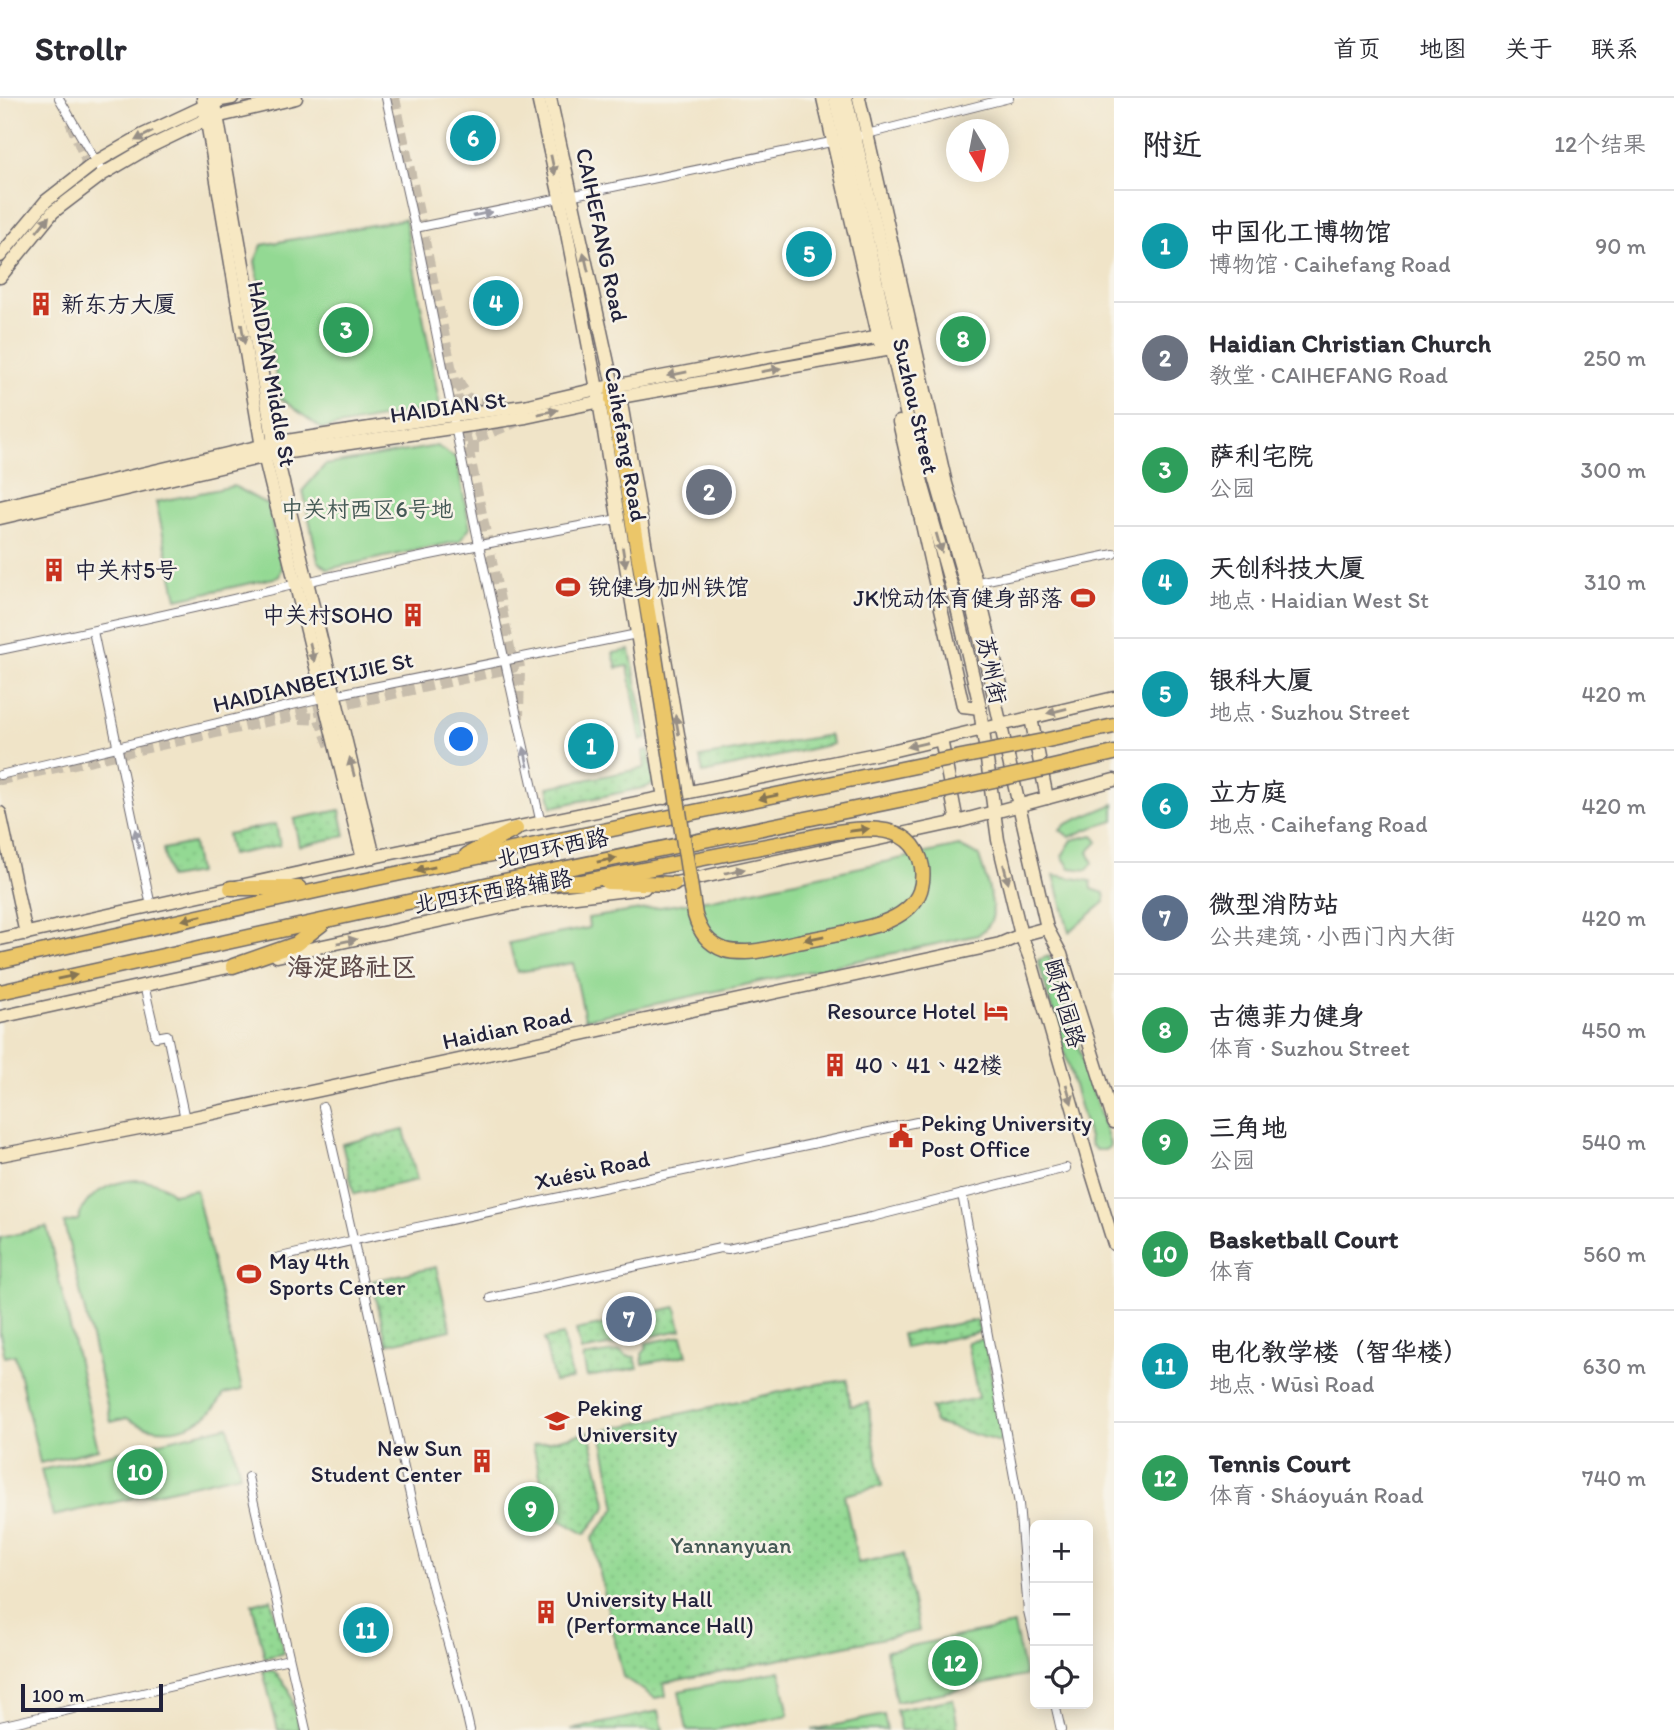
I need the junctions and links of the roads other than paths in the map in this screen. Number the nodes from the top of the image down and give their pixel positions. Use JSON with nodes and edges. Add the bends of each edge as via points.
{"nodes":[{"id":1,"x":59,"y":98,"type":"edge"},
{"id":2,"x":232,"y":98,"type":"edge"},
{"id":3,"x":296,"y":98,"type":"edge"},
{"id":4,"x":386,"y":98,"type":"edge"},
{"id":5,"x":538,"y":98,"type":"edge"},
{"id":6,"x":550,"y":98,"type":"edge"},
{"id":7,"x":823,"y":98,"type":"edge"},
{"id":8,"x":835,"y":98,"type":"edge"},
{"id":9,"x":846,"y":98,"type":"edge"},
{"id":10,"x":859,"y":98,"type":"edge"},
{"id":11,"x":1009,"y":98,"type":"edge"},
{"id":12,"x":209,"y":101,"type":"edge"},
{"id":13,"x":212,"y":117,"type":"junction"},
{"id":14,"x":850,"y":138,"type":"junction"},
{"id":15,"x":96,"y":162,"type":"junction"},
{"id":16,"x":103,"y":174,"type":"junction"},
{"id":17,"x":566,"y":196,"type":"junction"},
{"id":18,"x":415,"y":228,"type":"junction"},
{"id":19,"x":0,"y":256,"type":"edge"},
{"id":20,"x":0,"y":276,"type":"edge"},
{"id":21,"x":889,"y":334,"type":"junction"},
{"id":22,"x":892,"y":349,"type":"junction"},
{"id":23,"x":608,"y":395,"type":"junction"},
{"id":24,"x":455,"y":421,"type":"junction"},
{"id":25,"x":269,"y":450,"type":"junction"},
{"id":26,"x":0,"y":507,"type":"edge"},
{"id":27,"x":0,"y":518,"type":"edge"},
{"id":28,"x":618,"y":519,"type":"junction"},
{"id":29,"x":479,"y":545,"type":"junction"},
{"id":30,"x":1114,"y":554,"type":"edge"},
{"id":31,"x":302,"y":583,"type":"junction"},
{"id":32,"x":971,"y":584,"type":"junction"},
{"id":33,"x":93,"y":631,"type":"junction"},
{"id":34,"x":637,"y":634,"type":"junction"},
{"id":35,"x":0,"y":650,"type":"edge"},
{"id":36,"x":505,"y":660,"type":"junction"},
{"id":37,"x":329,"y":697,"type":"junction"},
{"id":38,"x":1114,"y":698,"type":"edge"},
{"id":39,"x":980,"y":708,"type":"joint"},
{"id":40,"x":1031,"y":718,"type":"junction"},
{"id":41,"x":1001,"y":724,"type":"junction"},
{"id":42,"x":1114,"y":726,"type":"edge"},
{"id":43,"x":983,"y":729,"type":"junction"},
{"id":44,"x":941,"y":739,"type":"junction"},
{"id":45,"x":117,"y":747,"type":"junction"},
{"id":46,"x":1114,"y":753,"type":"edge"},
{"id":47,"x":0,"y":775,"type":"edge"},
{"id":48,"x":1114,"y":780,"type":"edge"},
{"id":49,"x":688,"y":787,"type":"junction"},
{"id":50,"x":663,"y":792,"type":"junction"},
{"id":51,"x":1047,"y":798,"type":"junction"},
{"id":52,"x":1019,"y":806,"type":"junction"},
{"id":53,"x":0,"y":813,"type":"edge"},
{"id":54,"x":994,"y":813,"type":"junction"},
{"id":55,"x":957,"y":822,"type":"junction"},
{"id":56,"x":541,"y":824,"type":"junction"},
{"id":57,"x":516,"y":829,"type":"junction"},
{"id":58,"x":368,"y":858,"type":"junction"},
{"id":59,"x":451,"y":863,"type":"junction"},
{"id":60,"x":580,"y":882,"type":"junction"},
{"id":61,"x":494,"y":883,"type":"junction"},
{"id":62,"x":674,"y":884,"type":"junction"},
{"id":63,"x":231,"y":888,"type":"junction"},
{"id":64,"x":329,"y":888,"type":"junction"},
{"id":65,"x":151,"y":906,"type":"junction"},
{"id":66,"x":325,"y":921,"type":"junction"},
{"id":67,"x":1046,"y":928,"type":"junction"},
{"id":68,"x":26,"y":934,"type":"junction"},
{"id":69,"x":1021,"y":935,"type":"junction"},
{"id":70,"x":0,"y":939,"type":"edge"},
{"id":71,"x":0,"y":961,"type":"edge"},
{"id":72,"x":233,"y":966,"type":"junction"},
{"id":73,"x":145,"y":985,"type":"junction"},
{"id":74,"x":0,"y":992,"type":"edge"},
{"id":75,"x":0,"y":1017,"type":"edge"},
{"id":76,"x":323,"y":1107,"type":"dead end"},
{"id":77,"x":185,"y":1119,"type":"junction"},
{"id":78,"x":917,"y":1122,"type":"dead end"},
{"id":79,"x":1114,"y":1122,"type":"edge"},
{"id":80,"x":0,"y":1156,"type":"edge"},
{"id":81,"x":1066,"y":1168,"type":"dead end"},
{"id":82,"x":962,"y":1194,"type":"junction"},
{"id":83,"x":355,"y":1240,"type":"junction"},
{"id":84,"x":1114,"y":1244,"type":"edge"},
{"id":85,"x":276,"y":1258,"type":"dead end"},
{"id":86,"x":491,"y":1298,"type":"dead end"},
{"id":87,"x":248,"y":1477,"type":"dead end"},
{"id":88,"x":1030,"y":1620,"type":"edge"},
{"id":89,"x":289,"y":1659,"type":"junction"},
{"id":90,"x":1056,"y":1709,"type":"edge"},
{"id":91,"x":0,"y":1726,"type":"edge"},
{"id":92,"x":306,"y":1730,"type":"edge"},
{"id":93,"x":470,"y":1730,"type":"edge"},
{"id":94,"x":1061,"y":1730,"type":"edge"}],
"edges":[{"from":1,"to":15,"type":"street"},
{"from":2,"to":12,"type":"street"},
{"from":3,"to":13,"type":"street"},
{"from":4,"to":18,"type":"street"},
{"from":5,"to":17,"type":"street","name":"Caihefang Road","one_way":true},
{"from":6,"to":17,"type":"street","name":"CAIHEFANG Road"},
{"from":7,"to":14,"type":"street","name":"Suzhou Street"},
{"from":8,"to":14,"type":"street","name":"Suzhou Street"},
{"from":9,"to":14,"type":"street","name":"Suzhou Street"},
{"from":10,"to":14,"type":"street","name":"Suzhou Street"},
{"from":11,"to":14,"type":"street"},
{"from":12,"to":13,"type":"street","name":"HAIDIAN Middle St"},
{"from":12,"to":15,"type":"street","one_way":true},
{"from":13,"to":16,"type":"street"},
{"from":13,"to":25,"type":"street","name":"HAIDIAN Middle St"},
{"from":14,"to":17,"type":"street"},
{"from":14,"to":21,"type":"street","name":"Suzhou Street"},
{"from":14,"to":21,"type":"street","name":"Suzhou Street"},
{"from":14,"to":32,"type":"street","name":"Suzhou Street"},
{"from":15,"to":16,"type":"street"},
{"from":15,"to":19,"type":"street","via":[[46,201]]},
{"from":20,"to":16,"type":"street","one_way":true,"via":[[53,212]]},
{"from":18,"to":17,"type":"street","one_way":true},
{"from":17,"to":23,"type":"street","name":"CAIHEFANG Road"},
{"from":18,"to":24,"type":"street"},
{"from":21,"to":22,"type":"street","name":"苏州街"},
{"from":21,"to":22,"type":"street","name":"Suzhou Street"},
{"from":21,"to":23,"type":"street","name":"HAIDIAN St","one_way":true},
{"from":23,"to":22,"type":"street","name":"HAIDIAN St","one_way":true},
{"from":22,"to":32,"type":"street","name":"苏州街"},
{"from":22,"to":39,"type":"street","name":"Suzhou Street","via":[[963,706]]},
{"from":23,"to":24,"type":"street","name":"HAIDIAN St","via":[[526,417]]},
{"from":23,"to":28,"type":"street","name":"Caihefang Road"},
{"from":49,"to":23,"type":"street","name":"CAIHEFANG Road","one_way":true},
{"from":60,"to":23,"type":"highway","one_way":true,"bridge":true,"via":[[792,841],[880,829],[909,841],[922,870],[922,883],[905,912],[873,926],[748,952],[726,951],[710,943],[699,929],[695,915],[650,624]]},
{"from":24,"to":25,"type":"street","name":"HAIDIAN St"},
{"from":24,"to":29,"type":"street"},
{"from":25,"to":26,"type":"street","name":"HAIDIAN St"},
{"from":25,"to":27,"type":"street","name":"HAIDIAN St"},
{"from":25,"to":31,"type":"street","name":"HAIDIAN Middle St"},
{"from":28,"to":29,"type":"street"},
{"from":28,"to":34,"type":"street","name":"Caihefang Road","one_way":true},
{"from":29,"to":31,"type":"street"},
{"from":29,"to":36,"type":"street"},
{"from":30,"to":32,"type":"street"},
{"from":31,"to":33,"type":"street"},
{"from":31,"to":37,"type":"street","name":"HAIDIAN Middle St"},
{"from":32,"to":41,"type":"street","name":"苏州街"},
{"from":33,"to":35,"type":"street"},
{"from":33,"to":45,"type":"street"},
{"from":34,"to":36,"type":"street","name":"HAIDIANBEIYIJIE St"},
{"from":34,"to":50,"type":"street","name":"Caihefang Road"},
{"from":36,"to":37,"type":"street","name":"HAIDIANBEIYIJIE St"},
{"from":56,"to":36,"type":"street","one_way":true},
{"from":37,"to":45,"type":"street","name":"HAIDIANBEIYIJIE St"},
{"from":37,"to":58,"type":"street","name":"HAIDIAN Middle St"},
{"from":38,"to":40,"type":"street","one_way":true},
{"from":39,"to":43,"type":"street","name":"苏州街"},
{"from":40,"to":41,"type":"street"},
{"from":40,"to":51,"type":"street"},
{"from":41,"to":43,"type":"street"},
{"from":41,"to":52,"type":"street","name":"苏州街"},
{"from":42,"to":59,"type":"highway","name":"北四环西路","one_way":true,"bridge":true},
{"from":43,"to":44,"type":"street"},
{"from":43,"to":54,"type":"street","name":"苏州街"},
{"from":44,"to":49,"type":"street","one_way":true},
{"from":44,"to":55,"type":"street"},
{"from":45,"to":47,"type":"street","name":"HAIDIANBEIYIJIE St"},
{"from":65,"to":45,"type":"street","one_way":true},
{"from":61,"to":46,"type":"highway","name":"北四环西路","one_way":true,"bridge":true},
{"from":48,"to":51,"type":"street"},
{"from":49,"to":50,"type":"street"},
{"from":50,"to":56,"type":"street"},
{"from":51,"to":52,"type":"street"},
{"from":52,"to":54,"type":"street","name":"北四环西路辅路"},
{"from":52,"to":67,"type":"street","name":"颐和园路"},
{"from":53,"to":68,"type":"street"},
{"from":54,"to":55,"type":"street","name":"北四环西路辅路"},
{"from":54,"to":69,"type":"street","name":"颐和园路","one_way":true},
{"from":62,"to":55,"type":"street","name":"北四环西路辅路","one_way":true},
{"from":56,"to":57,"type":"street"},
{"from":57,"to":58,"type":"street"},
{"from":57,"to":59,"type":"highway"},
{"from":58,"to":63,"type":"street"},
{"from":59,"to":64,"type":"highway","name":"北四环西路","one_way":true},
{"from":60,"to":61,"type":"highway"},
{"from":60,"to":62,"type":"highway"},
{"from":61,"to":66,"type":"highway","name":"北四环西路"},
{"from":72,"to":62,"type":"street","name":"北四环西路辅路","one_way":true,"via":[[525,902]]},
{"from":63,"to":64,"type":"highway"},
{"from":63,"to":65,"type":"street"},
{"from":64,"to":71,"type":"highway","name":"北四环西路","one_way":true},
{"from":65,"to":68,"type":"street"},
{"from":66,"to":72,"type":"highway","via":[[296,944]]},
{"from":74,"to":66,"type":"highway","name":"北四环西路","one_way":true},
{"from":67,"to":69,"type":"street","name":"Haidian Road"},
{"from":67,"to":79,"type":"street","name":"颐和园路","via":[[1060,954]]},
{"from":68,"to":70,"type":"street"},
{"from":69,"to":77,"type":"street","name":"Haidian Road","via":[[1000,944]]},
{"from":69,"to":84,"type":"street","name":"颐和园路","one_way":true},
{"from":72,"to":73,"type":"street","name":"北四环西路辅路"},
{"from":73,"to":75,"type":"street","name":"北四环西路辅路"},
{"from":73,"to":77,"type":"street","via":[[156,1038],[167,1035]]},
{"from":76,"to":83,"type":"street"},
{"from":77,"to":80,"type":"street","name":"Haidian Road"},
{"from":78,"to":83,"type":"street","name":"Xuésù Road"},
{"from":81,"to":82,"type":"street"},
{"from":82,"to":86,"type":"street"},
{"from":82,"to":88,"type":"street","via":[[1019,1504]]},
{"from":83,"to":85,"type":"street","name":"Xuésù Road"},
{"from":83,"to":93,"type":"street","via":[[421,1542]]},
{"from":87,"to":89,"type":"street"},
{"from":89,"to":91,"type":"street"},
{"from":89,"to":92,"type":"street"},
{"from":90,"to":94,"type":"street"}]}
